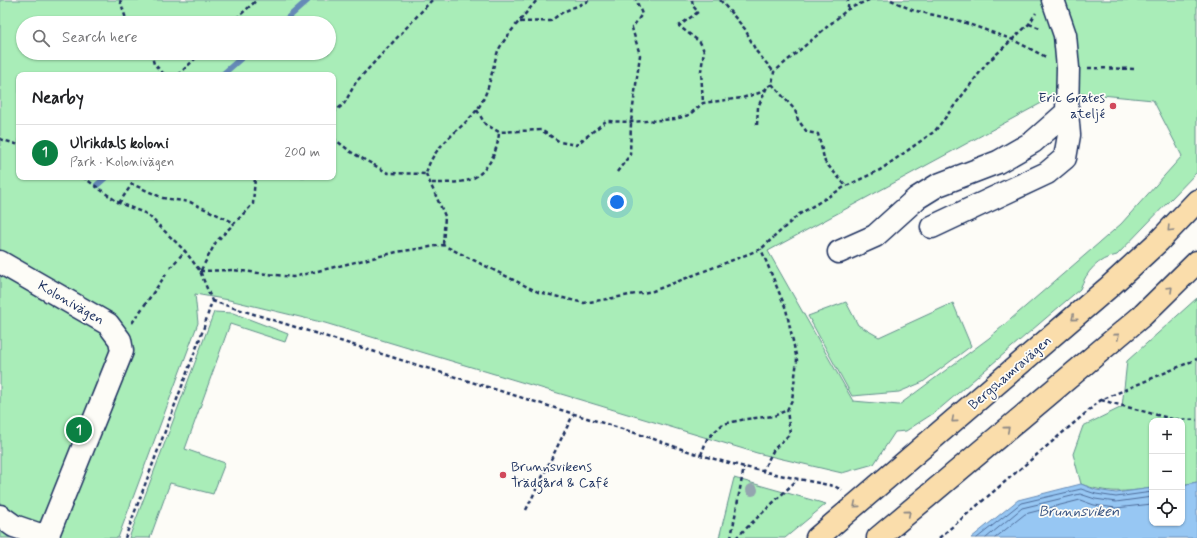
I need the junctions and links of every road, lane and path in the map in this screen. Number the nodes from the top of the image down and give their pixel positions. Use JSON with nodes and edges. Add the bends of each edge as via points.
{"nodes":[{"id":1,"x":120,"y":0,"type":"edge"},
{"id":2,"x":257,"y":0,"type":"edge"},
{"id":3,"x":432,"y":0,"type":"edge"},
{"id":4,"x":537,"y":0,"type":"edge"},
{"id":5,"x":591,"y":0,"type":"edge"},
{"id":6,"x":636,"y":0,"type":"edge"},
{"id":7,"x":692,"y":0,"type":"edge"},
{"id":8,"x":720,"y":0,"type":"edge"},
{"id":9,"x":848,"y":0,"type":"edge"},
{"id":10,"x":869,"y":0,"type":"edge"},
{"id":11,"x":891,"y":0,"type":"edge"},
{"id":12,"x":1047,"y":3,"type":"edge"},
{"id":13,"x":848,"y":9,"type":"junction"},
{"id":14,"x":125,"y":16,"type":"edge"},
{"id":15,"x":238,"y":16,"type":"edge"},
{"id":16,"x":519,"y":22,"type":"junction"},
{"id":17,"x":1011,"y":39,"type":"junction"},
{"id":18,"x":153,"y":60,"type":"edge"},
{"id":19,"x":194,"y":60,"type":"edge"},
{"id":20,"x":1068,"y":68,"type":"junction"},
{"id":21,"x":1137,"y":69,"type":"dead end"},
{"id":22,"x":161,"y":72,"type":"edge"},
{"id":23,"x":181,"y":72,"type":"edge"},
{"id":24,"x":774,"y":72,"type":"junction"},
{"id":25,"x":772,"y":84,"type":"junction"},
{"id":26,"x":767,"y":87,"type":"junction"},
{"id":27,"x":703,"y":103,"type":"junction"},
{"id":28,"x":477,"y":110,"type":"junction"},
{"id":29,"x":336,"y":111,"type":"edge"},
{"id":30,"x":1067,"y":112,"type":"junction"},
{"id":31,"x":631,"y":122,"type":"junction"},
{"id":32,"x":758,"y":125,"type":"dead end"},
{"id":33,"x":499,"y":132,"type":"junction"},
{"id":34,"x":0,"y":139,"type":"edge"},
{"id":35,"x":336,"y":140,"type":"edge"},
{"id":36,"x":16,"y":144,"type":"edge"},
{"id":37,"x":617,"y":172,"type":"dead end"},
{"id":38,"x":426,"y":174,"type":"junction"},
{"id":39,"x":88,"y":180,"type":"edge"},
{"id":40,"x":255,"y":180,"type":"edge"},
{"id":41,"x":432,"y":183,"type":"junction"},
{"id":42,"x":846,"y":186,"type":"junction"},
{"id":43,"x":1197,"y":201,"type":"edge"},
{"id":44,"x":119,"y":203,"type":"junction"},
{"id":45,"x":235,"y":223,"type":"junction"},
{"id":46,"x":932,"y":227,"type":"dead end"},
{"id":47,"x":443,"y":245,"type":"junction"},
{"id":48,"x":761,"y":250,"type":"junction"},
{"id":49,"x":185,"y":251,"type":"junction"},
{"id":50,"x":839,"y":252,"type":"dead end"},
{"id":51,"x":0,"y":262,"type":"edge"},
{"id":52,"x":1197,"y":262,"type":"edge"},
{"id":53,"x":170,"y":268,"type":"dead end"},
{"id":54,"x":200,"y":271,"type":"junction"},
{"id":55,"x":167,"y":272,"type":"dead end"},
{"id":56,"x":212,"y":300,"type":"junction"},
{"id":57,"x":120,"y":340,"type":"junction"},
{"id":58,"x":1197,"y":359,"type":"edge"},
{"id":59,"x":1100,"y":400,"type":"junction"},
{"id":60,"x":787,"y":410,"type":"junction"},
{"id":61,"x":573,"y":415,"type":"junction"},
{"id":62,"x":1197,"y":420,"type":"edge"},
{"id":63,"x":701,"y":455,"type":"junction"},
{"id":64,"x":744,"y":467,"type":"junction"},
{"id":65,"x":762,"y":472,"type":"junction"},
{"id":66,"x":798,"y":479,"type":"junction"},
{"id":67,"x":844,"y":491,"type":"dead end"},
{"id":68,"x":526,"y":510,"type":"dead end"},
{"id":69,"x":0,"y":516,"type":"edge"},
{"id":70,"x":48,"y":537,"type":"edge"},
{"id":71,"x":125,"y":538,"type":"edge"},
{"id":72,"x":731,"y":538,"type":"edge"},
{"id":73,"x":736,"y":538,"type":"edge"},
{"id":74,"x":817,"y":538,"type":"edge"},
{"id":75,"x":878,"y":538,"type":"edge"},
{"id":76,"x":939,"y":538,"type":"edge"}],
"edges":[{"from":1,"to":14,"type":"path"},
{"from":2,"to":15,"type":"path"},
{"from":3,"to":29,"type":"path","via":[[356,82],[344,104]]},
{"from":4,"to":16,"type":"path"},
{"from":5,"to":16,"type":"path","via":[[563,12],[550,21]]},
{"from":6,"to":31,"type":"path","via":[[642,14],[632,28],[640,55]]},
{"from":7,"to":27,"type":"path","via":[[698,12],[679,26],[700,42],[704,51],[701,71]]},
{"from":8,"to":24,"type":"path","via":[[746,29],[756,52]]},
{"from":9,"to":13,"type":"path"},
{"from":10,"to":13,"type":"path"},
{"from":11,"to":17,"type":"path","via":[[912,10]]},
{"from":12,"to":17,"type":"path","via":[[1029,24]]},
{"from":12,"to":20,"type":"street","via":[[1065,35]]},
{"from":13,"to":24,"type":"path"},
{"from":16,"to":28,"type":"path","via":[[499,50],[490,84]]},
{"from":17,"to":20,"type":"path"},
{"from":17,"to":42,"type":"path","via":[[987,63],[935,131],[880,170]]},
{"from":18,"to":22,"type":"path"},
{"from":19,"to":23,"type":"path"},
{"from":20,"to":21,"type":"path"},
{"from":20,"to":30,"type":"street"},
{"from":24,"to":25,"type":"path"},
{"from":25,"to":26,"type":"path"},
{"from":25,"to":42,"type":"path","via":[[795,110],[798,120],[807,132],[818,134],[825,162]]},
{"from":26,"to":27,"type":"path","via":[[759,93],[742,98]]},
{"from":26,"to":32,"type":"path","via":[[758,107]]},
{"from":27,"to":31,"type":"path","via":[[689,115],[675,119]]},
{"from":28,"to":33,"type":"path","via":[[485,124]]},
{"from":28,"to":38,"type":"path","via":[[442,144],[429,162]]},
{"from":30,"to":46,"type":"street","via":[[1069,135],[1065,158],[1046,173]]},
{"from":30,"to":50,"type":"street","via":[[1033,142],[998,162],[938,185],[917,198],[875,236]]},
{"from":31,"to":33,"type":"path","via":[[606,122],[576,145],[560,142],[541,130]]},
{"from":31,"to":37,"type":"path","via":[[630,155]]},
{"from":33,"to":41,"type":"path","via":[[492,159],[480,174],[466,181]]},
{"from":34,"to":36,"type":"path"},
{"from":35,"to":38,"type":"path","via":[[388,173]]},
{"from":38,"to":41,"type":"path"},
{"from":39,"to":44,"type":"path"},
{"from":40,"to":45,"type":"path","via":[[253,204]]},
{"from":41,"to":47,"type":"path","via":[[445,216]]},
{"from":42,"to":48,"type":"path","via":[[798,215]]},
{"from":43,"to":74,"type":"highway","name":"Bergshamravägen","one_way":true,"via":[[1110,288]]},
{"from":44,"to":45,"type":"path","via":[[132,184],[163,198],[190,202]]},
{"from":44,"to":49,"type":"path","via":[[147,214]]},
{"from":45,"to":54,"type":"path","via":[[216,242]]},
{"from":47,"to":48,"type":"path","via":[[538,292],[584,303],[653,291]]},
{"from":47,"to":54,"type":"path","via":[[397,252],[294,277],[233,270]]},
{"from":48,"to":60,"type":"path","via":[[786,309],[797,360],[792,400]]},
{"from":49,"to":53,"type":"path"},
{"from":49,"to":54,"type":"path"},
{"from":51,"to":57,"type":"street","name":"Kolonivägen","via":[[108,324]]},
{"from":75,"to":52,"type":"highway","one_way":true,"via":[[1143,315]]},
{"from":54,"to":56,"type":"path"},
{"from":55,"to":57,"type":"path"},
{"from":56,"to":61,"type":"path"},
{"from":56,"to":71,"type":"path"},
{"from":57,"to":70,"type":"street","via":[[122,351]]},
{"from":58,"to":59,"type":"path"},
{"from":59,"to":62,"type":"path","via":[[1172,419]]},
{"from":59,"to":76,"type":"path"},
{"from":60,"to":63,"type":"path","via":[[774,416],[723,424],[707,440]]},
{"from":60,"to":65,"type":"path","via":[[790,434],[774,450]]},
{"from":61,"to":63,"type":"path"},
{"from":61,"to":68,"type":"path"},
{"from":63,"to":64,"type":"path"},
{"from":64,"to":65,"type":"path"},
{"from":64,"to":72,"type":"path"},
{"from":65,"to":66,"type":"path"},
{"from":66,"to":67,"type":"path","via":[[834,486]]},
{"from":66,"to":73,"type":"path"},
{"from":69,"to":70,"type":"street","via":[[14,526]]}]}
